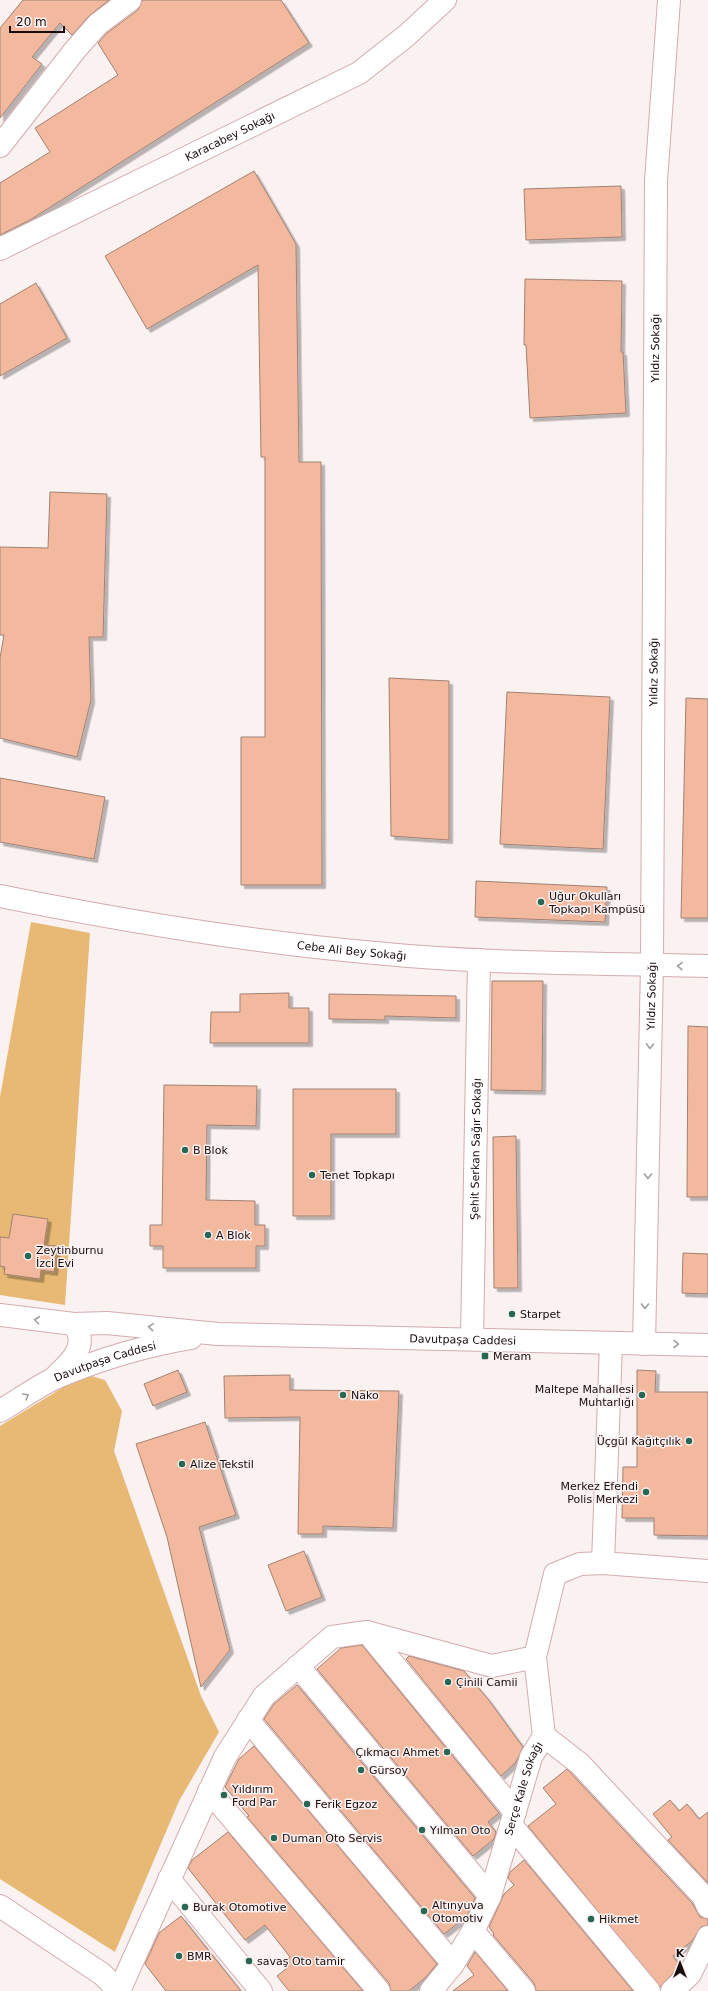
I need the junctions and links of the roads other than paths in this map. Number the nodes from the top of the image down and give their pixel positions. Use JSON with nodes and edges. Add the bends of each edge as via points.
{"nodes":[{"id":1,"x":130,"y":0,"type":"edge"},
{"id":2,"x":445,"y":0,"type":"edge"},
{"id":3,"x":669,"y":0,"type":"edge"},
{"id":4,"x":0,"y":146,"type":"edge"},
{"id":5,"x":0,"y":249,"type":"edge"},
{"id":6,"x":0,"y":896,"type":"edge"},
{"id":7,"x":479,"y":960,"type":"junction"},
{"id":8,"x":652,"y":965,"type":"junction"},
{"id":9,"x":708,"y":966,"type":"edge"},
{"id":10,"x":0,"y":1315,"type":"edge"},
{"id":11,"x":74,"y":1324,"type":"junction"},
{"id":12,"x":218,"y":1334,"type":"junction"},
{"id":13,"x":472,"y":1338,"type":"junction"},
{"id":14,"x":611,"y":1343,"type":"junction"},
{"id":15,"x":644,"y":1344,"type":"junction"},
{"id":16,"x":708,"y":1345,"type":"edge"},
{"id":17,"x":52,"y":1380,"type":"junction"},
{"id":18,"x":0,"y":1411,"type":"edge"},
{"id":19,"x":603,"y":1563,"type":"junction"},
{"id":20,"x":708,"y":1571,"type":"edge"},
{"id":21,"x":367,"y":1632,"type":"junction"},
{"id":22,"x":536,"y":1657,"type":"junction"},
{"id":23,"x":298,"y":1666,"type":"junction"},
{"id":24,"x":248,"y":1720,"type":"junction"},
{"id":25,"x":544,"y":1736,"type":"junction"},
{"id":26,"x":209,"y":1791,"type":"junction"},
{"id":27,"x":513,"y":1819,"type":"junction"},
{"id":28,"x":169,"y":1879,"type":"junction"},
{"id":29,"x":490,"y":1896,"type":"junction"},
{"id":30,"x":0,"y":1906,"type":"edge"},
{"id":31,"x":708,"y":1907,"type":"edge"},
{"id":32,"x":473,"y":1931,"type":"junction"},
{"id":33,"x":708,"y":1937,"type":"edge"},
{"id":34,"x":453,"y":1964,"type":"junction"},
{"id":35,"x":119,"y":1991,"type":"edge"},
{"id":36,"x":261,"y":1991,"type":"edge"},
{"id":37,"x":379,"y":1991,"type":"edge"},
{"id":38,"x":431,"y":1991,"type":"edge"},
{"id":39,"x":524,"y":1991,"type":"edge"},
{"id":40,"x":649,"y":1991,"type":"edge"},
{"id":41,"x":672,"y":1991,"type":"edge"}],
"edges":[{"from":1,"to":4,"type":"street","via":[[98,24]]},
{"from":2,"to":5,"type":"street","name":"Karacabey Sokağı","via":[[406,36],[359,73]]},
{"from":3,"to":8,"type":"street","name":"Yıldız Sokağı","via":[[656,180]]},
{"from":6,"to":7,"type":"street","name":"Cebe Ali Bey Sokağı","via":[[68,910],[280,943],[376,954]]},
{"from":7,"to":8,"type":"street","name":"Cebe Ali Bey Sokağı"},
{"from":7,"to":13,"type":"street","name":"Şehit Serkan Sağır Sokağı"},
{"from":9,"to":8,"type":"street","name":"Cebe Ali Bey Sokağı","one_way":true},
{"from":8,"to":15,"type":"street","name":"Yıldız Sokağı","one_way":true},
{"from":11,"to":10,"type":"street","name":"Davutpaşa Caddesi","one_way":true},
{"from":12,"to":11,"type":"street","name":"Davutpaşa Caddesi","one_way":true,"via":[[107,1323]]},
{"from":11,"to":17,"type":"street","via":[[80,1336],[79,1351]]},
{"from":12,"to":13,"type":"street","name":"Davutpaşa Caddesi"},
{"from":12,"to":17,"type":"street","name":"Davutpaşa Caddesi","via":[[140,1348]]},
{"from":13,"to":14,"type":"street","name":"Davutpaşa Caddesi"},
{"from":14,"to":15,"type":"street","name":"Davutpaşa Caddesi"},
{"from":14,"to":19,"type":"street"},
{"from":15,"to":16,"type":"street","name":"Davutpaşa Caddesi","one_way":true},
{"from":18,"to":17,"type":"street","name":"Davutpaşa Caddesi","one_way":true},
{"from":19,"to":20,"type":"street","name":"Serçe Kale Sokağı"},
{"from":19,"to":22,"type":"street","name":"Serçe Kale Sokağı","via":[[580,1564],[555,1574]]},
{"from":21,"to":22,"type":"street","via":[[492,1666]]},
{"from":21,"to":23,"type":"street","via":[[332,1637]]},
{"from":21,"to":27,"type":"street"},
{"from":22,"to":25,"type":"street","name":"Serçe Kale Sokağı"},
{"from":23,"to":24,"type":"street","via":[[264,1696]]},
{"from":23,"to":29,"type":"street"},
{"from":24,"to":26,"type":"street","via":[[224,1757]]},
{"from":24,"to":34,"type":"street"},
{"from":25,"to":27,"type":"street","name":"Serçe Kale Sokağı","via":[[531,1757]]},
{"from":25,"to":31,"type":"street","via":[[580,1764],[703,1896]]},
{"from":26,"to":28,"type":"street"},
{"from":26,"to":37,"type":"street"},
{"from":27,"to":29,"type":"street","name":"Serçe Kale Sokağı"},
{"from":27,"to":40,"type":"street"},
{"from":28,"to":35,"type":"street"},
{"from":28,"to":36,"type":"street"},
{"from":29,"to":32,"type":"street","name":"Serçe Kale Sokağı"},
{"from":30,"to":35,"type":"street","via":[[102,1974]]},
{"from":32,"to":34,"type":"street","name":"Serçe Kale Sokağı"},
{"from":32,"to":39,"type":"street"},
{"from":33,"to":41,"type":"street","via":[[690,1974]]},
{"from":34,"to":38,"type":"street","name":"Serçe Kale Sokağı"}]}
